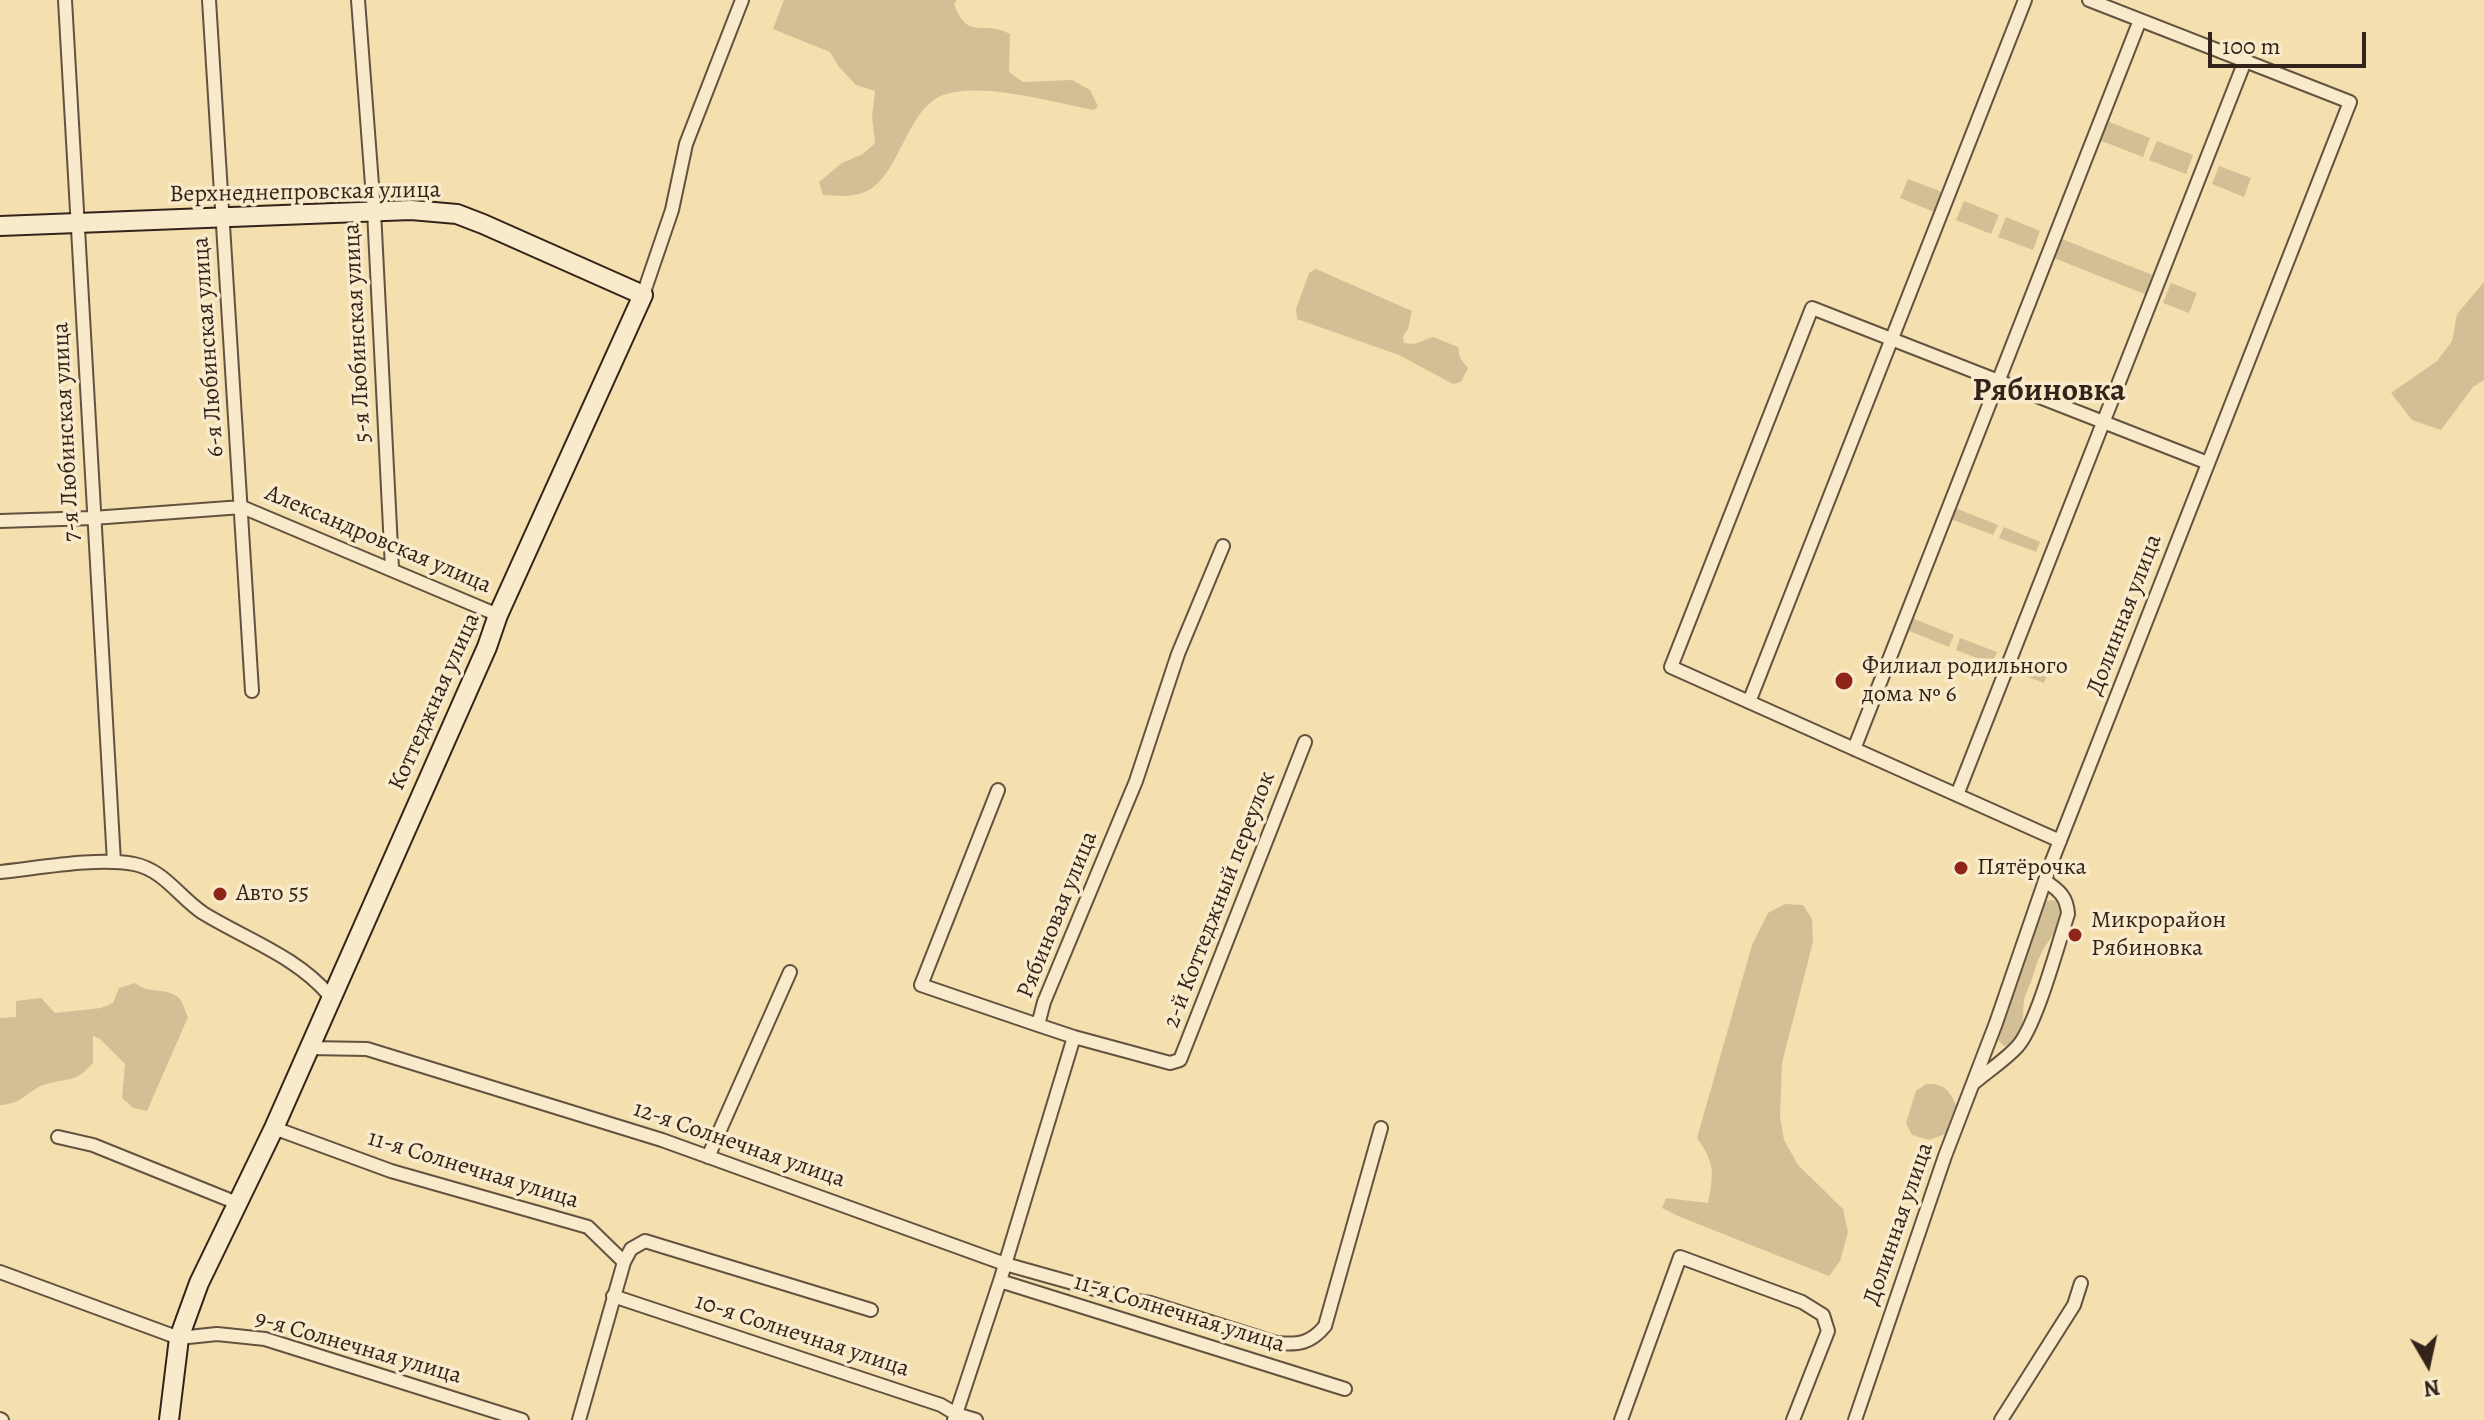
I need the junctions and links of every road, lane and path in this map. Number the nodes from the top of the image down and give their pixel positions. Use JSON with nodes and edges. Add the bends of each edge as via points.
{"nodes":[{"id":1,"x":65,"y":0,"type":"edge"},
{"id":2,"x":209,"y":0,"type":"edge"},
{"id":3,"x":358,"y":0,"type":"edge"},
{"id":4,"x":742,"y":0,"type":"edge"},
{"id":5,"x":2025,"y":0,"type":"edge"},
{"id":6,"x":2089,"y":0,"type":"edge"},
{"id":7,"x":2140,"y":20,"type":"junction"},
{"id":8,"x":2245,"y":61,"type":"junction"},
{"id":9,"x":374,"y":211,"type":"junction"},
{"id":10,"x":222,"y":219,"type":"junction"},
{"id":11,"x":78,"y":223,"type":"junction"},
{"id":12,"x":0,"y":226,"type":"edge"},
{"id":13,"x":643,"y":295,"type":"junction"},
{"id":14,"x":1892,"y":339,"type":"junction"},
{"id":15,"x":1998,"y":381,"type":"junction"},
{"id":16,"x":2103,"y":422,"type":"junction"},
{"id":17,"x":2208,"y":463,"type":"junction"},
{"id":18,"x":242,"y":507,"type":"junction"},
{"id":19,"x":93,"y":518,"type":"junction"},
{"id":20,"x":0,"y":521,"type":"edge"},
{"id":21,"x":1223,"y":546,"type":"dead end"},
{"id":22,"x":392,"y":568,"type":"junction"},
{"id":23,"x":498,"y":615,"type":"junction"},
{"id":24,"x":252,"y":691,"type":"dead end"},
{"id":25,"x":1749,"y":702,"type":"junction"},
{"id":26,"x":1305,"y":742,"type":"dead end"},
{"id":27,"x":1854,"y":749,"type":"junction"},
{"id":28,"x":998,"y":790,"type":"dead end"},
{"id":29,"x":1957,"y":795,"type":"junction"},
{"id":30,"x":2060,"y":841,"type":"junction"},
{"id":31,"x":114,"y":862,"type":"junction"},
{"id":32,"x":0,"y":872,"type":"edge"},
{"id":33,"x":2045,"y":881,"type":"junction"},
{"id":34,"x":790,"y":972,"type":"dead end"},
{"id":35,"x":330,"y":996,"type":"junction"},
{"id":36,"x":1038,"y":1025,"type":"junction"},
{"id":37,"x":1074,"y":1037,"type":"junction"},
{"id":38,"x":308,"y":1048,"type":"junction"},
{"id":39,"x":1972,"y":1085,"type":"junction"},
{"id":40,"x":274,"y":1128,"type":"junction"},
{"id":41,"x":1381,"y":1128,"type":"dead end"},
{"id":42,"x":58,"y":1137,"type":"dead end"},
{"id":43,"x":708,"y":1157,"type":"junction"},
{"id":44,"x":237,"y":1203,"type":"junction"},
{"id":45,"x":624,"y":1262,"type":"junction"},
{"id":46,"x":1005,"y":1264,"type":"junction"},
{"id":47,"x":0,"y":1272,"type":"edge"},
{"id":48,"x":1000,"y":1281,"type":"junction"},
{"id":49,"x":2081,"y":1283,"type":"dead end"},
{"id":50,"x":613,"y":1296,"type":"junction"},
{"id":51,"x":871,"y":1310,"type":"dead end"},
{"id":52,"x":179,"y":1338,"type":"junction"},
{"id":53,"x":1345,"y":1389,"type":"dead end"},
{"id":54,"x":955,"y":1417,"type":"edge"},
{"id":55,"x":169,"y":1420,"type":"edge"},
{"id":56,"x":522,"y":1420,"type":"edge"},
{"id":57,"x":579,"y":1420,"type":"edge"},
{"id":58,"x":976,"y":1420,"type":"edge"},
{"id":59,"x":1621,"y":1420,"type":"edge"},
{"id":60,"x":1793,"y":1420,"type":"edge"},
{"id":61,"x":1855,"y":1420,"type":"edge"},
{"id":62,"x":2001,"y":1420,"type":"edge"}],
"edges":[{"from":1,"to":11,"type":"street","name":"7-я Любинская улица"},
{"from":2,"to":10,"type":"street","name":"6-я Любинская улица"},
{"from":3,"to":9,"type":"street","name":"5-я Любинская улица"},
{"from":4,"to":13,"type":"street","name":"Коттеджная улица","via":[[686,144],[672,210]]},
{"from":5,"to":14,"type":"street"},
{"from":6,"to":7,"type":"street"},
{"from":7,"to":8,"type":"street"},
{"from":7,"to":15,"type":"street"},
{"from":8,"to":16,"type":"street"},
{"from":8,"to":17,"type":"street","name":"Долинная улица","via":[[2350,102]]},
{"from":9,"to":10,"type":"street","name":"Верхнеднепровская улица"},
{"from":9,"to":13,"type":"street","name":"Верхнеднепровская улица","via":[[457,214]]},
{"from":9,"to":22,"type":"street","name":"5-я Любинская улица"},
{"from":10,"to":11,"type":"street","name":"Верхнеднепровская улица"},
{"from":10,"to":18,"type":"street","name":"6-я Любинская улица"},
{"from":11,"to":12,"type":"street","name":"Верхнеднепровская улица"},
{"from":11,"to":19,"type":"street","name":"7-я Любинская улица"},
{"from":13,"to":23,"type":"street","name":"Коттеджная улица"},
{"from":14,"to":15,"type":"street"},
{"from":14,"to":25,"type":"street"},
{"from":14,"to":25,"type":"street","via":[[1812,308],[1671,667]]},
{"from":15,"to":16,"type":"street"},
{"from":15,"to":27,"type":"street"},
{"from":16,"to":17,"type":"street"},
{"from":16,"to":29,"type":"street"},
{"from":17,"to":30,"type":"street","name":"Долинная улица"},
{"from":18,"to":19,"type":"street","name":"Александровская улица"},
{"from":18,"to":22,"type":"street","name":"Александровская улица"},
{"from":18,"to":24,"type":"street","name":"6-я Любинская улица"},
{"from":19,"to":20,"type":"street","name":"Александровская улица"},
{"from":19,"to":31,"type":"street","name":"7-я Любинская улица"},
{"from":21,"to":36,"type":"street","name":"Рябиновая улица"},
{"from":22,"to":23,"type":"street","name":"Александровская улица"},
{"from":23,"to":35,"type":"street","name":"Коттеджная улица"},
{"from":25,"to":27,"type":"street"},
{"from":26,"to":37,"type":"street","name":"2-й Коттеджный переулок","via":[[1180,1060],[1170,1063]]},
{"from":27,"to":29,"type":"street"},
{"from":28,"to":36,"type":"street","via":[[921,985]]},
{"from":29,"to":30,"type":"street"},
{"from":30,"to":33,"type":"street","name":"Долинная улица"},
{"from":31,"to":32,"type":"street"},
{"from":31,"to":35,"type":"street","via":[[150,869],[205,914],[314,977]]},
{"from":33,"to":39,"type":"street","name":"Долинная улица"},
{"from":33,"to":39,"type":"street","via":[[2059,890],[2068,914],[2034,1013],[2017,1048]]},
{"from":34,"to":43,"type":"street"},
{"from":35,"to":38,"type":"street","name":"Коттеджная улица"},
{"from":36,"to":37,"type":"street","name":"Рябиновая улица"},
{"from":37,"to":46,"type":"street"},
{"from":38,"to":40,"type":"street","name":"Коттеджная улица"},
{"from":38,"to":43,"type":"street","name":"12-я Солнечная улица","via":[[367,1049]]},
{"from":39,"to":61,"type":"street","name":"Долинная улица"},
{"from":40,"to":44,"type":"street","name":"Коттеджная улица"},
{"from":40,"to":45,"type":"street","name":"11-я Солнечная улица","via":[[391,1171],[588,1227]]},
{"from":41,"to":46,"type":"street","name":"12-я Солнечная улица","via":[[1325,1326],[1315,1339],[1299,1345]]},
{"from":42,"to":44,"type":"street","via":[[93,1145]]},
{"from":43,"to":46,"type":"street","name":"12-я Солнечная улица"},
{"from":44,"to":52,"type":"street","name":"Коттеджная улица"},
{"from":45,"to":50,"type":"street"},
{"from":45,"to":51,"type":"street","via":[[631,1249],[645,1241]]},
{"from":46,"to":48,"type":"street"},
{"from":47,"to":52,"type":"street","name":"9-я Солнечная улица"},
{"from":48,"to":53,"type":"street","name":"11-я Солнечная улица"},
{"from":48,"to":54,"type":"street"},
{"from":49,"to":62,"type":"street","via":[[2074,1305]]},
{"from":50,"to":54,"type":"street","name":"10-я Солнечная улица","via":[[941,1405]]},
{"from":50,"to":57,"type":"street"},
{"from":52,"to":55,"type":"street","name":"Коттеджная улица"},
{"from":52,"to":56,"type":"street","name":"9-я Солнечная улица","via":[[217,1334],[265,1339]]},
{"from":54,"to":58,"type":"street","name":"10-я Солнечная улица"},
{"from":59,"to":60,"type":"street","via":[[1680,1257],[1802,1302],[1823,1315],[1828,1331]]}]}
